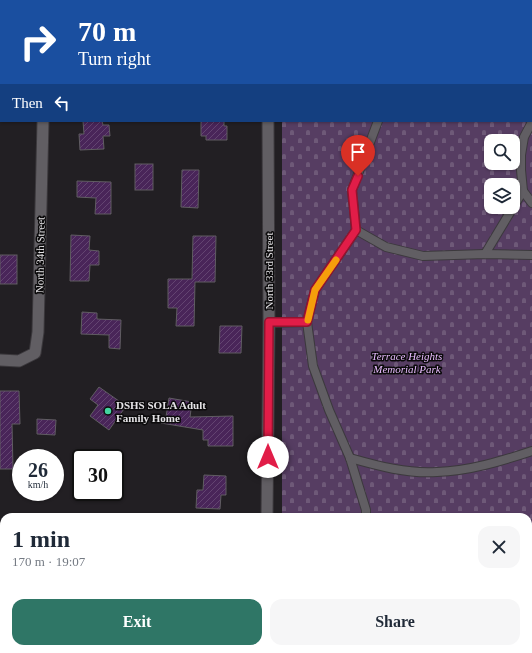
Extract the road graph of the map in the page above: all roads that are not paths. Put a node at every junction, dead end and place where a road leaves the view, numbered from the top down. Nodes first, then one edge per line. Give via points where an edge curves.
1 (43, 122) edge
2 (268, 122) edge
3 (378, 122) edge
4 (532, 122) edge
5 (523, 191) junction
6 (532, 203) edge
7 (356, 230) junction
8 (485, 254) junction
9 (532, 255) edge
10 (269, 322) junction
11 (307, 322) junction
12 (0, 360) edge
13 (532, 451) edge
14 (350, 458) junction
15 (267, 513) edge
16 (366, 513) edge

1 - 12 street, North 34th Street via 38,332 35,353 19,361
2 - 10 street, North 33rd Street
3 - 7 lane via 352,190
4 - 5 lane via 524,137 521,155
5 - 6 lane
5 - 8 lane
7 - 8 lane via 386,247 423,256
7 - 11 lane via 315,290
8 - 9 lane
10 - 11 lane
10 - 15 street, North 33rd Street
11 - 14 lane via 313,366
13 - 14 lane via 502,461 437,472 406,471
14 - 16 lane

